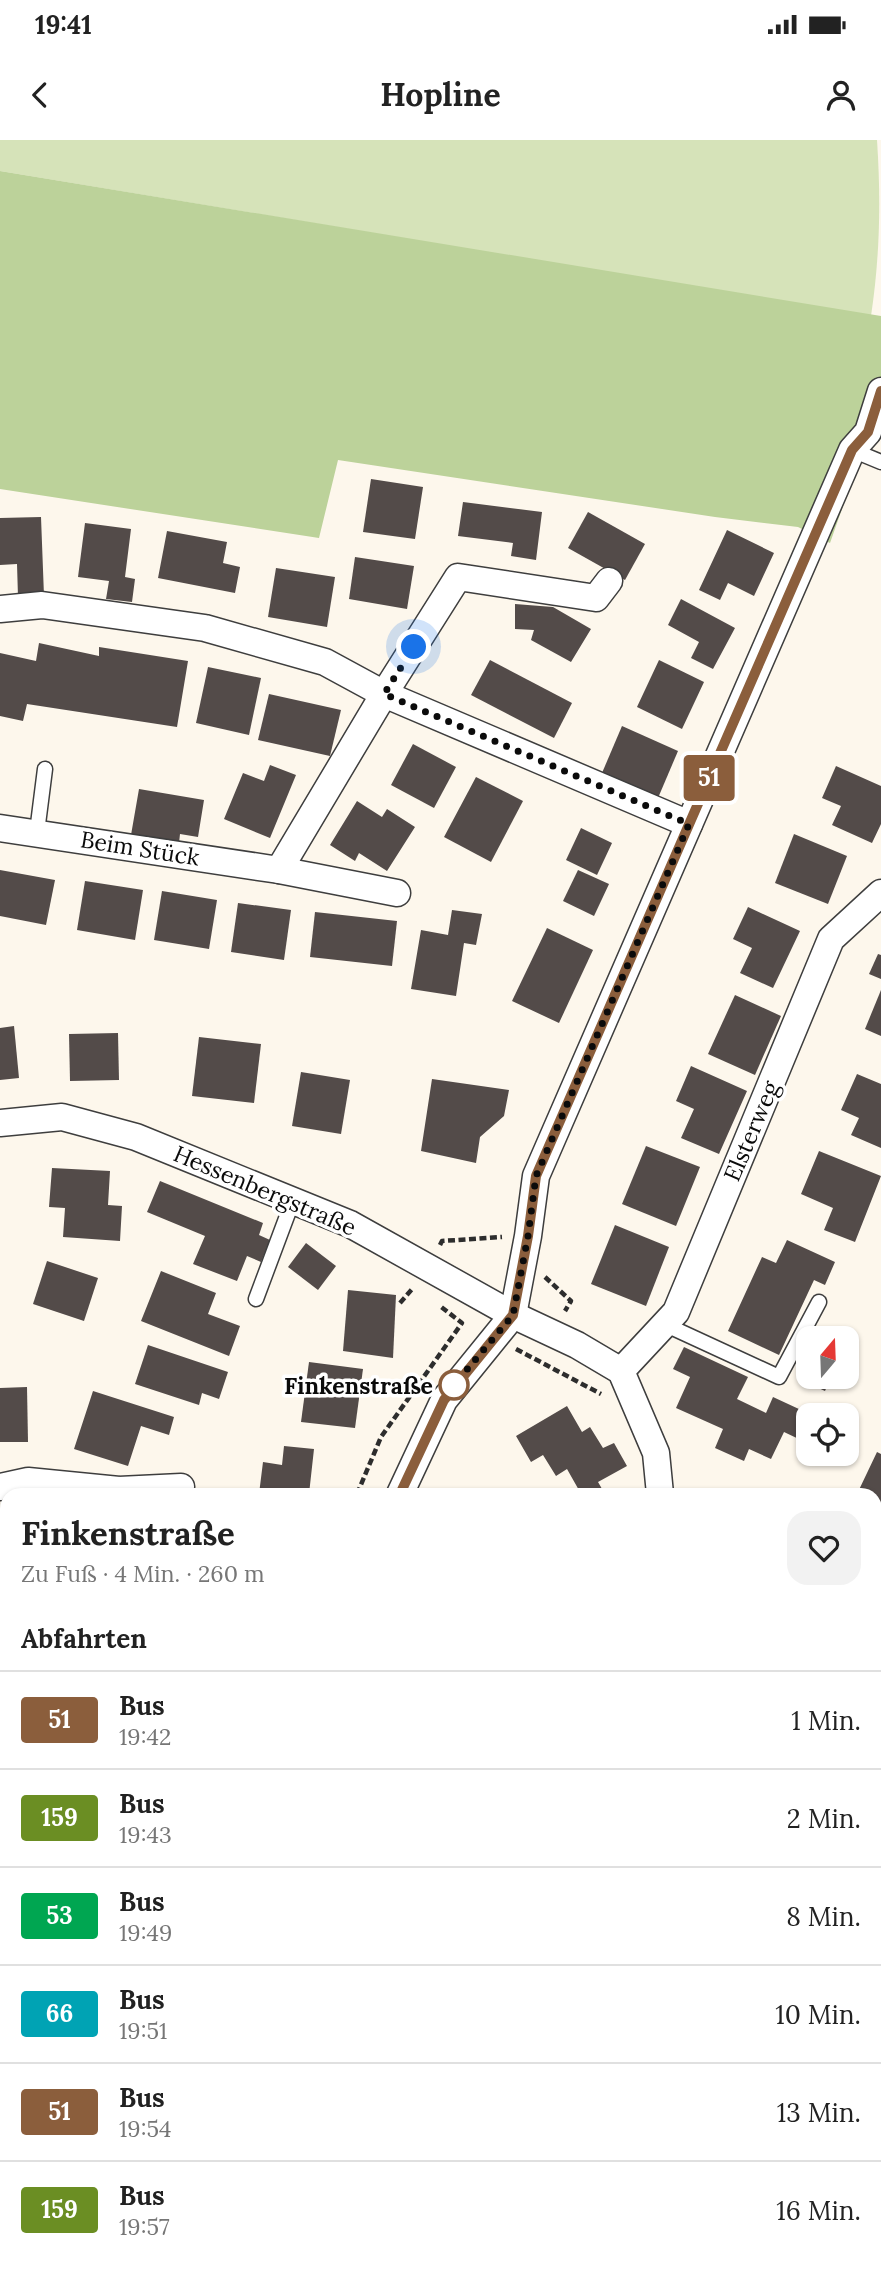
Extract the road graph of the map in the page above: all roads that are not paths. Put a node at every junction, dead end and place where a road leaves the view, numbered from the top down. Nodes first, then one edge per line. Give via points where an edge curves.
1 (881, 391) edge
2 (852, 450) junction
3 (881, 462) edge
4 (609, 581) dead end
5 (0, 609) edge
6 (384, 694) junction
7 (45, 769) dead end
8 (689, 824) junction
9 (0, 828) edge
10 (37, 832) junction
11 (279, 870) junction
12 (397, 893) dead end
13 (881, 893) edge
14 (0, 1122) edge
15 (293, 1200) junction
16 (256, 1299) dead end
17 (819, 1302) dead end
18 (513, 1315) junction
19 (664, 1324) junction
20 (621, 1371) junction
21 (0, 1487) edge
22 (181, 1487) dead end
23 (99, 1488) edge
24 (160, 1488) edge
25 (403, 1488) edge
26 (659, 1488) edge

1 - 2 street via 868,432
2 - 3 lane
2 - 8 street
4 - 6 street via 596,598 458,577
5 - 6 street via 42,604 205,628 325,662
6 - 8 street
6 - 11 street
7 - 10 lane
8 - 18 street via 536,1176
9 - 10 street, Beim Stück
10 - 11 street, Beim Stück
11 - 12 street, Beim Stück
13 - 19 street, Elsterweg via 831,939 676,1312
14 - 15 street, Hessenbergstraße via 62,1117 136,1137
15 - 16 lane
15 - 18 street, Hessenbergstraße via 350,1224
17 - 19 lane via 779,1377
18 - 20 street
18 - 25 street via 444,1400
19 - 20 street, Elsterweg
20 - 26 street via 656,1453
21 - 23 street via 28,1481
22 - 24 street

